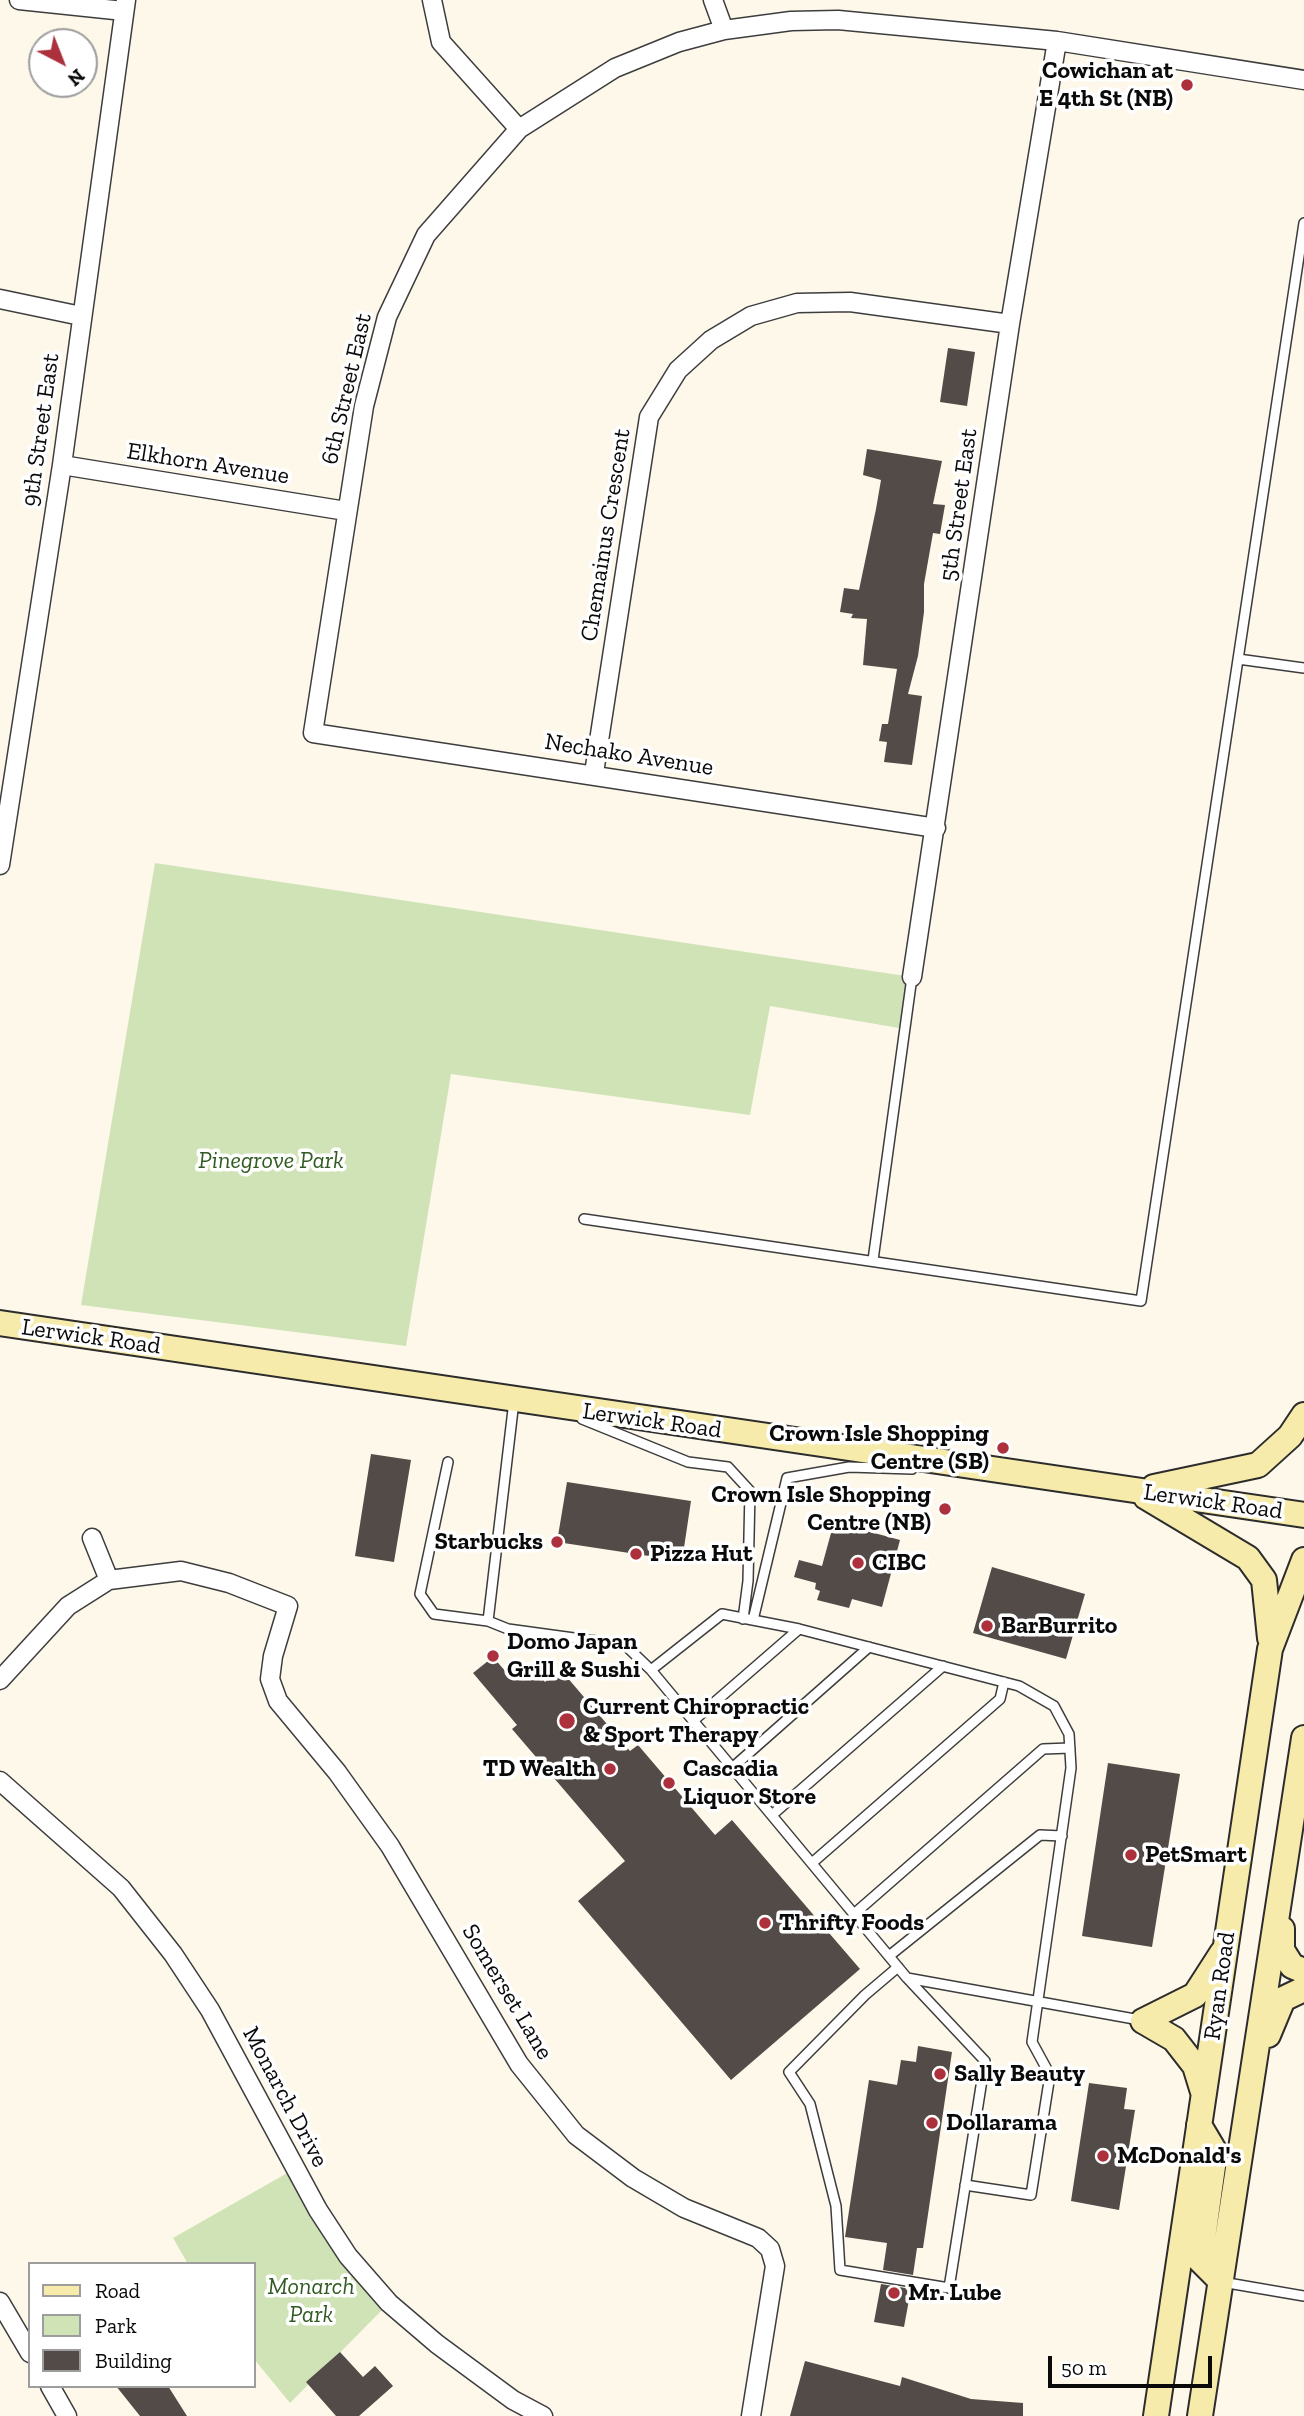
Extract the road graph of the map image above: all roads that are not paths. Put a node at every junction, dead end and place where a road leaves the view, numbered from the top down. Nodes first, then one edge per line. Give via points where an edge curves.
1 (19, 0) edge
2 (432, 0) edge
3 (713, 0) edge
4 (125, 6) edge
5 (724, 30) junction
6 (1058, 41) junction
7 (1304, 80) edge
8 (519, 129) junction
9 (1304, 223) edge
10 (0, 299) edge
11 (82, 316) junction
12 (1010, 324) junction
13 (62, 465) junction
14 (346, 511) junction
15 (1238, 659) junction
16 (1304, 668) edge
17 (313, 733) joint
18 (594, 773) junction
19 (936, 828) junction
20 (0, 865) edge
21 (912, 977) joint
22 (584, 1219) dead end
23 (873, 1260) junction
24 (0, 1323) edge
25 (514, 1401) junction
26 (551, 1406) junction
27 (1304, 1415) edge
28 (448, 1462) dead end
29 (998, 1471) junction
30 (1136, 1491) junction
31 (1304, 1515) edge
32 (92, 1538) dead end
33 (1304, 1560) edge
34 (109, 1580) junction
35 (748, 1620) junction
36 (488, 1621) junction
37 (799, 1629) junction
38 (869, 1647) junction
39 (1270, 1649) junction
40 (943, 1666) junction
41 (651, 1670) junction
42 (0, 1679) edge
43 (1004, 1682) junction
44 (693, 1721) junction
45 (1304, 1738) edge
46 (1070, 1748) junction
47 (732, 1768) junction
48 (0, 1781) edge
49 (772, 1815) junction
50 (1062, 1836) junction
51 (812, 1863) junction
52 (1281, 1890) junction
53 (854, 1914) junction
54 (1226, 1947) junction
55 (889, 1956) junction
56 (898, 1967) junction
57 (1304, 1971) edge
58 (907, 1978) junction
59 (1304, 1989) edge
60 (1039, 2000) junction
61 (1143, 2021) junction
62 (1253, 2067) junction
63 (1204, 2094) junction
64 (1199, 2125) junction
65 (965, 2185) junction
66 (1221, 2281) junction
67 (1304, 2296) edge
68 (0, 2302) edge
69 (28, 2350) edge
70 (51, 2388) edge
71 (67, 2416) edge
72 (543, 2416) edge
73 (751, 2416) edge
74 (1156, 2416) edge
75 (1200, 2416) edge

1 - 4 street
2 - 8 street via 441,42
3 - 5 street
4 - 11 street, 9th Street East
5 - 6 street, 6th Street East via 838,20
5 - 8 street, 6th Street East via 615,68
6 - 7 street, 6th Street East
6 - 12 street, 5th Street East
8 - 14 street, 6th Street East via 426,235 387,317 364,406
9 - 15 lane
10 - 11 street
11 - 13 street, 9th Street East
12 - 18 street, Chemainus Crescent via 850,302 797,303 751,316 710,340 678,370 649,417
12 - 19 street, 5th Street East
13 - 14 street, Elkhorn Avenue
13 - 20 street, 9th Street East
14 - 17 street, 6th Street East
15 - 16 lane
15 - 23 lane via 1141,1301
17 - 18 street, Nechako Avenue
18 - 19 street, Nechako Avenue
19 - 21 street, 5th Street East
21 - 23 lane
22 - 23 lane
24 - 25 main road, Lerwick Road
25 - 26 main road, Lerwick Road
25 - 36 lane
26 - 29 main road, Lerwick Road
26 - 35 lane via 688,1462 728,1467 750,1491
27 - 30 main road via 1290,1436 1258,1465
28 - 36 lane via 420,1594 434,1614
29 - 30 main road, Lerwick Road
29 - 35 lane via 849,1467 787,1478
30 - 31 main road, Lerwick Road
30 - 39 main road via 1248,1558 1264,1580
32 - 34 street
33 - 39 main road, Ryan Road
34 - 42 street via 68,1606
34 - 73 street, Somerset Lane via 181,1571 229,1583 288,1606 270,1679 278,1701 390,1846 519,2064 576,2135 633,2178 684,2208 758,2238 771,2249 775,2266
35 - 37 lane
35 - 41 lane via 722,1614
36 - 41 lane via 508,1629 625,1645
37 - 38 lane
37 - 44 lane
38 - 40 lane
38 - 47 lane
39 - 54 main road, Ryan Road
40 - 43 lane
40 - 49 lane
41 - 44 lane
43 - 46 lane via 1054,1706 1069,1734
43 - 51 lane via 1000,1699
44 - 47 lane
45 - 52 main road, Ryan Road
46 - 50 lane
46 - 53 lane via 1042,1749
47 - 49 lane
48 - 72 street, Monarch Drive via 121,1888 173,1954 210,2010 318,2210 348,2256 389,2303 437,2344 513,2400
49 - 51 lane
50 - 55 lane via 1040,1835
50 - 60 lane
51 - 53 lane
52 - 57 main road via 1282,1950 1292,1966
52 - 62 main road, Ryan Road
53 - 55 lane
54 - 61 main road via 1195,1995
54 - 63 main road, Ryan Road
55 - 56 lane
56 - 58 lane
56 - 65 lane via 789,2072 810,2104 836,2206 840,2270 948,2288
58 - 60 lane
58 - 65 lane via 985,2061
59 - 62 main road via 1283,1999
60 - 61 lane
60 - 65 lane via 1032,2042 1050,2075 1031,2195
61 - 63 main road via 1174,2039 1195,2066
62 - 66 main road, Ryan Road
63 - 64 main road, Ryan Road
64 - 66 main road via 1215,2152 1200,2260
64 - 74 main road, Ryan Road
66 - 67 lane
66 - 75 main road, Ryan Road
68 - 69 street
70 - 71 street

